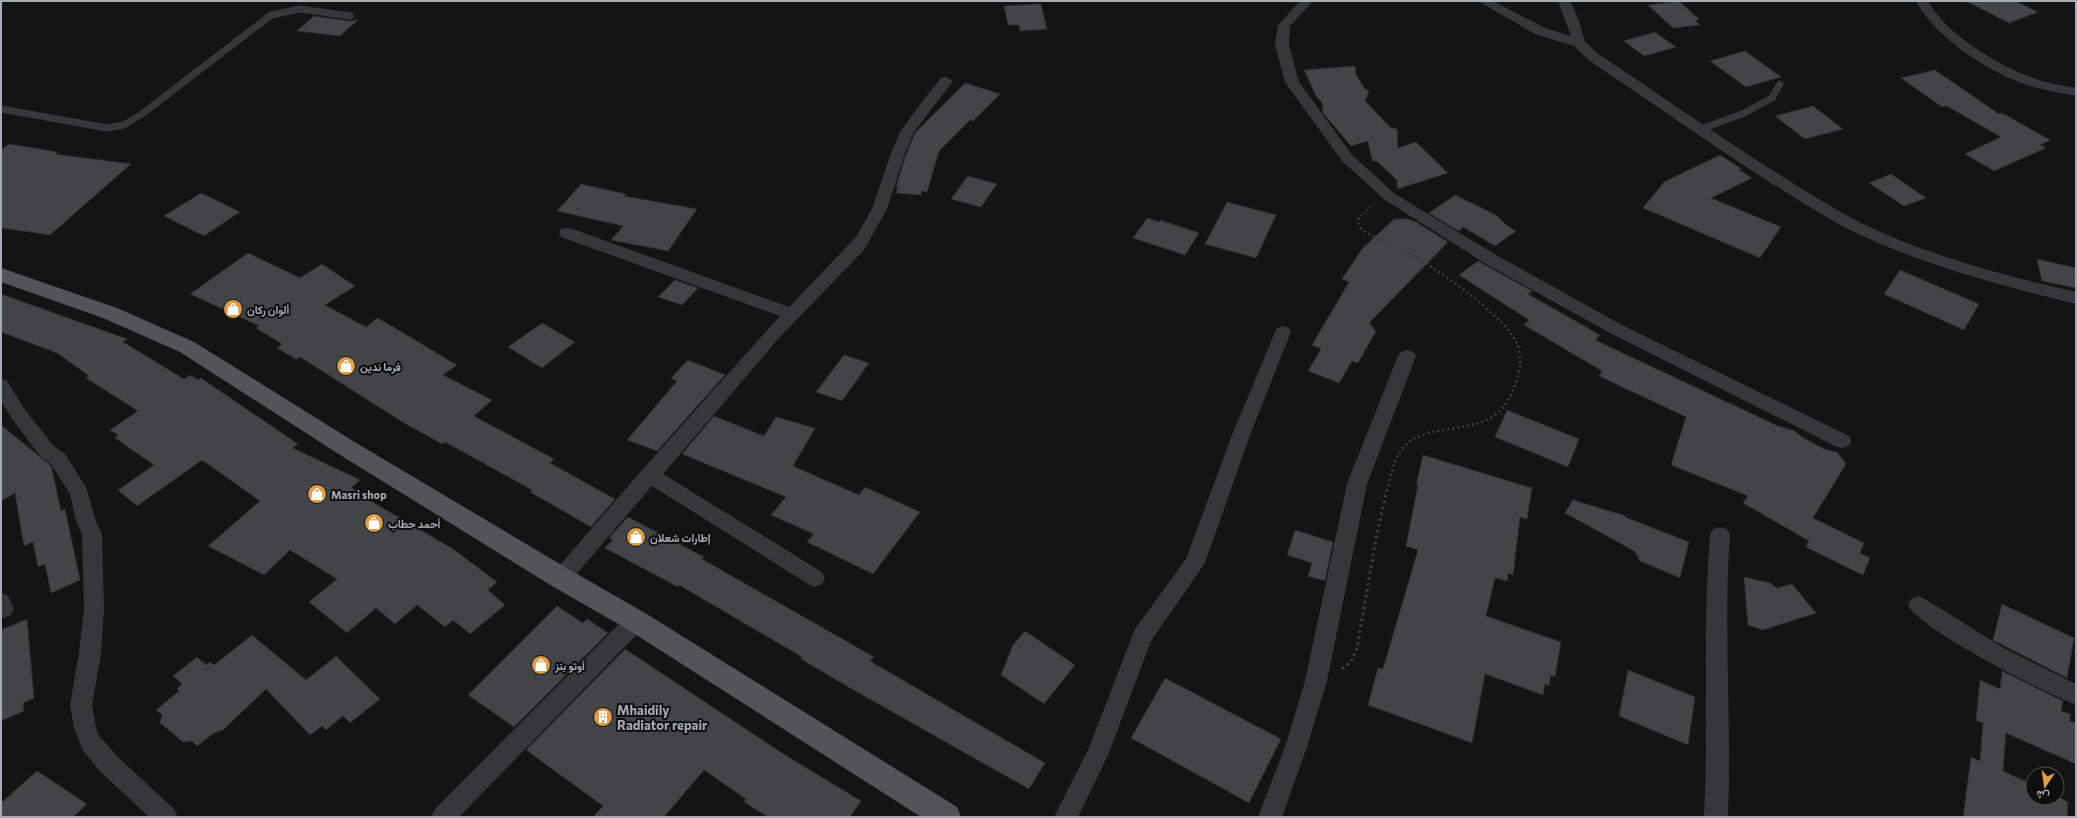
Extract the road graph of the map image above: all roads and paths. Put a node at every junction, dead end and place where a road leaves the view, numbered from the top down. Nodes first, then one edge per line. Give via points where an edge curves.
1 (1307, 1) edge
2 (1484, 1) edge
3 (1564, 1) edge
4 (1922, 1) edge
5 (350, 16) dead end
6 (1579, 43) junction
7 (946, 81) dead end
8 (1780, 84) dead end
9 (2076, 92) edge
10 (1, 109) edge
11 (1700, 129) junction
12 (1390, 197) junction
13 (568, 233) dead end
14 (1, 275) edge
15 (2076, 298) edge
16 (792, 314) junction
17 (1283, 332) dead end
18 (1407, 356) dead end
19 (1, 386) edge
20 (1842, 441) dead end
21 (649, 475) junction
22 (1720, 535) dead end
23 (562, 578) junction
24 (815, 578) dead end
25 (1918, 605) dead end
26 (636, 620) junction
27 (1316, 681) junction
28 (2076, 695) edge
29 (166, 817) edge
30 (443, 817) edge
31 (947, 817) edge
32 (1066, 817) edge
33 (1270, 817) edge
34 (1716, 817) edge

1 - 12 street via 1284,24 1282,45 1292,82 1347,158
2 - 6 street via 1540,31
3 - 6 street
4 - 9 street via 1924,8 1946,30 2011,74
5 - 10 lane via 293,9 271,15 142,114 116,128
6 - 11 street via 1595,58
7 - 16 street via 919,114 904,138 888,179 882,204 866,235
8 - 11 lane via 1772,98 1742,114
11 - 15 street via 1733,153 1858,227 1897,244 1987,276
12 - 20 street via 1492,260 1616,329
12 - 27 path via 1377,200 1360,215 1358,221 1361,228 1402,249 1446,277 1510,332 1518,344 1521,358 1518,377 1504,408 1489,420 1432,432 1407,443 1398,454 1381,513 1354,658 1346,666
13 - 16 street
14 - 23 main road via 110,313 187,347 345,447
16 - 21 street
17 - 32 street via 1241,435 1195,563 1142,636 1097,755
18 - 27 street via 1357,484
19 - 29 street via 19,415 47,451 58,459 79,493 92,534 94,609 81,705 85,728 91,743 110,765
21 - 23 street
21 - 24 street
22 - 34 street via 1716,587 1719,755
23 - 26 main road
25 - 28 street via 1996,656
26 - 30 street
26 - 31 main road
27 - 33 street via 1296,747

